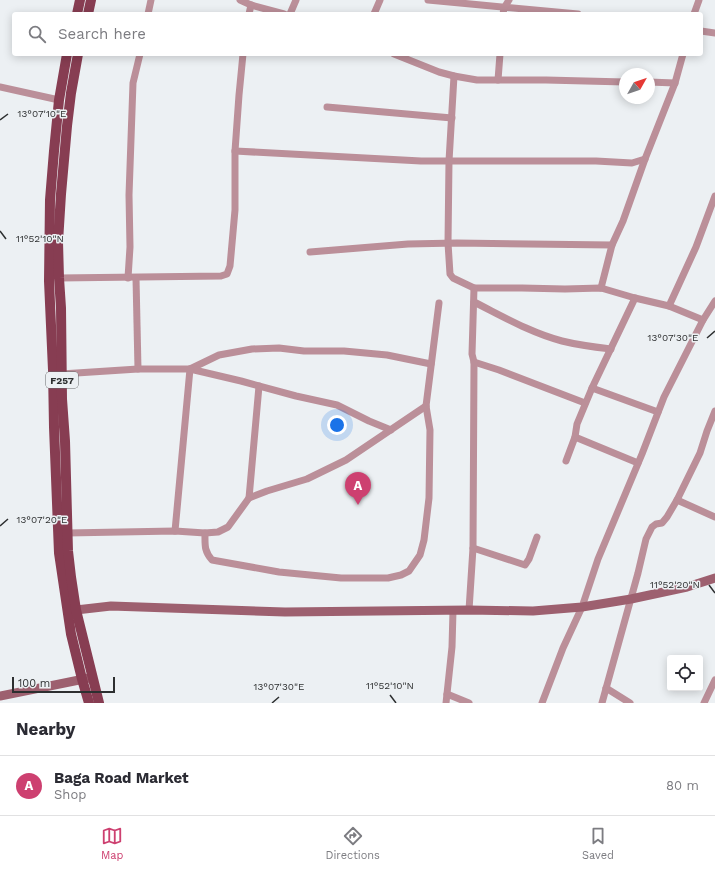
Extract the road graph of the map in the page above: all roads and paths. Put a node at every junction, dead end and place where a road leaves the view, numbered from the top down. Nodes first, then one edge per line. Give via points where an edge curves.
1 (80, 0) edge
2 (91, 0) edge
3 (151, 0) edge
4 (240, 0) edge
5 (296, 0) edge
6 (380, 0) edge
7 (428, 0) edge
8 (509, 0) edge
9 (699, 0) edge
10 (251, 5) junction
11 (503, 11) edge
12 (77, 12) edge
13 (88, 12) edge
14 (148, 12) edge
15 (250, 12) edge
16 (277, 12) edge
17 (291, 12) edge
18 (375, 12) edge
19 (528, 12) edge
20 (695, 12) edge
21 (703, 31) edge
22 (715, 33) edge
23 (68, 56) edge
24 (78, 56) edge
25 (140, 56) edge
26 (243, 56) edge
27 (399, 56) edge
28 (500, 56) edge
29 (682, 56) edge
30 (454, 76) junction
31 (498, 80) junction
32 (619, 82) edge
33 (655, 82) edge
34 (675, 83) junction
35 (0, 87) edge
36 (59, 100) junction
37 (328, 107) dead end
38 (452, 118) junction
39 (236, 151) junction
40 (645, 159) junction
41 (449, 161) junction
42 (715, 196) edge
43 (448, 243) junction
44 (612, 245) junction
45 (310, 252) dead end
46 (59, 278) junction
47 (132, 278) junction
48 (474, 288) junction
49 (601, 288) junction
50 (635, 298) junction
51 (715, 301) edge
52 (439, 302) dead end
53 (474, 302) junction
54 (669, 306) junction
55 (703, 320) junction
56 (611, 349) junction
57 (474, 362) junction
58 (431, 364) junction
59 (138, 369) junction
60 (190, 369) junction
61 (61, 374) junction
62 (259, 386) junction
63 (592, 388) junction
64 (585, 403) junction
65 (426, 406) junction
66 (715, 411) edge
67 (658, 412) junction
68 (391, 430) junction
69 (575, 437) junction
70 (566, 461) dead end
71 (638, 463) junction
72 (249, 498) junction
73 (677, 500) junction
74 (715, 517) edge
75 (175, 531) junction
76 (68, 533) junction
77 (205, 533) junction
78 (537, 537) dead end
79 (473, 548) junction
80 (715, 578) edge
81 (631, 599) junction
82 (582, 607) junction
83 (76, 610) junction
84 (469, 610) junction
85 (454, 611) junction
86 (93, 678) junction
87 (82, 679) junction
88 (715, 680) edge
89 (606, 688) junction
90 (447, 694) junction
91 (0, 696) edge
92 (89, 703) edge
93 (99, 703) edge
94 (446, 703) edge
95 (469, 703) edge
96 (542, 703) edge
97 (602, 703) edge
98 (630, 703) edge
99 (704, 703) edge

1 - 12 main road
2 - 13 main road
3 - 14 street
4 - 10 street
5 - 17 street
6 - 18 street
7 - 11 street
8 - 11 street
9 - 20 street
10 - 15 street
10 - 16 street
11 - 19 street
21 - 22 street
23 - 36 main road, F257
24 - 46 main road, F257 via 63,159 58,242
25 - 47 street via 133,83 129,195
26 - 39 street
27 - 30 street
28 - 31 street
29 - 34 street
30 - 31 street
30 - 38 street
31 - 32 street
33 - 34 street
34 - 40 street
35 - 36 street
36 - 87 main road, F257 via 50,200 49,281 56,493 59,553 71,634
37 - 38 street
38 - 41 street
39 - 41 street
39 - 47 street via 235,210 227,274
40 - 41 street via 632,163
40 - 44 street
41 - 43 street
42 - 54 street via 696,247
43 - 44 street
43 - 45 street
43 - 48 street via 450,274
44 - 49 street
46 - 47 street
46 - 61 main road, F257
47 - 59 street
48 - 49 street
48 - 53 street
49 - 50 street
50 - 54 street
50 - 56 street
51 - 55 street
52 - 58 street
53 - 56 street via 540,334 562,341
53 - 57 street
54 - 55 street
55 - 67 street
56 - 63 street
57 - 64 street
57 - 79 street
58 - 60 street via 387,355 279,348 252,349 219,355
58 - 65 street
59 - 60 street
59 - 61 street
60 - 62 street
60 - 75 street
61 - 76 main road, F257
62 - 68 street via 337,405
62 - 72 street
63 - 64 street
63 - 67 street
64 - 69 street
65 - 68 street
65 - 77 street via 430,430 429,498 420,555 409,571 388,578 341,578 278,572 212,560 205,547
66 - 73 street via 700,453
67 - 71 street
68 - 72 street via 346,460 307,480
69 - 70 street
69 - 71 street
71 - 82 street via 598,559
72 - 77 street via 228,527 218,532
73 - 74 street
73 - 81 street via 662,523 652,527 646,539
75 - 76 street
75 - 77 street
76 - 83 main road, F257
78 - 79 street via 525,565
79 - 84 street
80 - 81 street
81 - 82 street
81 - 89 street
82 - 84 street via 533,611
82 - 96 street
83 - 85 street via 111,606 285,612
83 - 86 main road, F257
84 - 85 street
85 - 90 street
86 - 87 street
86 - 93 main road, F257
87 - 91 street
87 - 92 main road, F257
88 - 99 street
89 - 97 street
89 - 98 street
90 - 94 street
90 - 95 street

